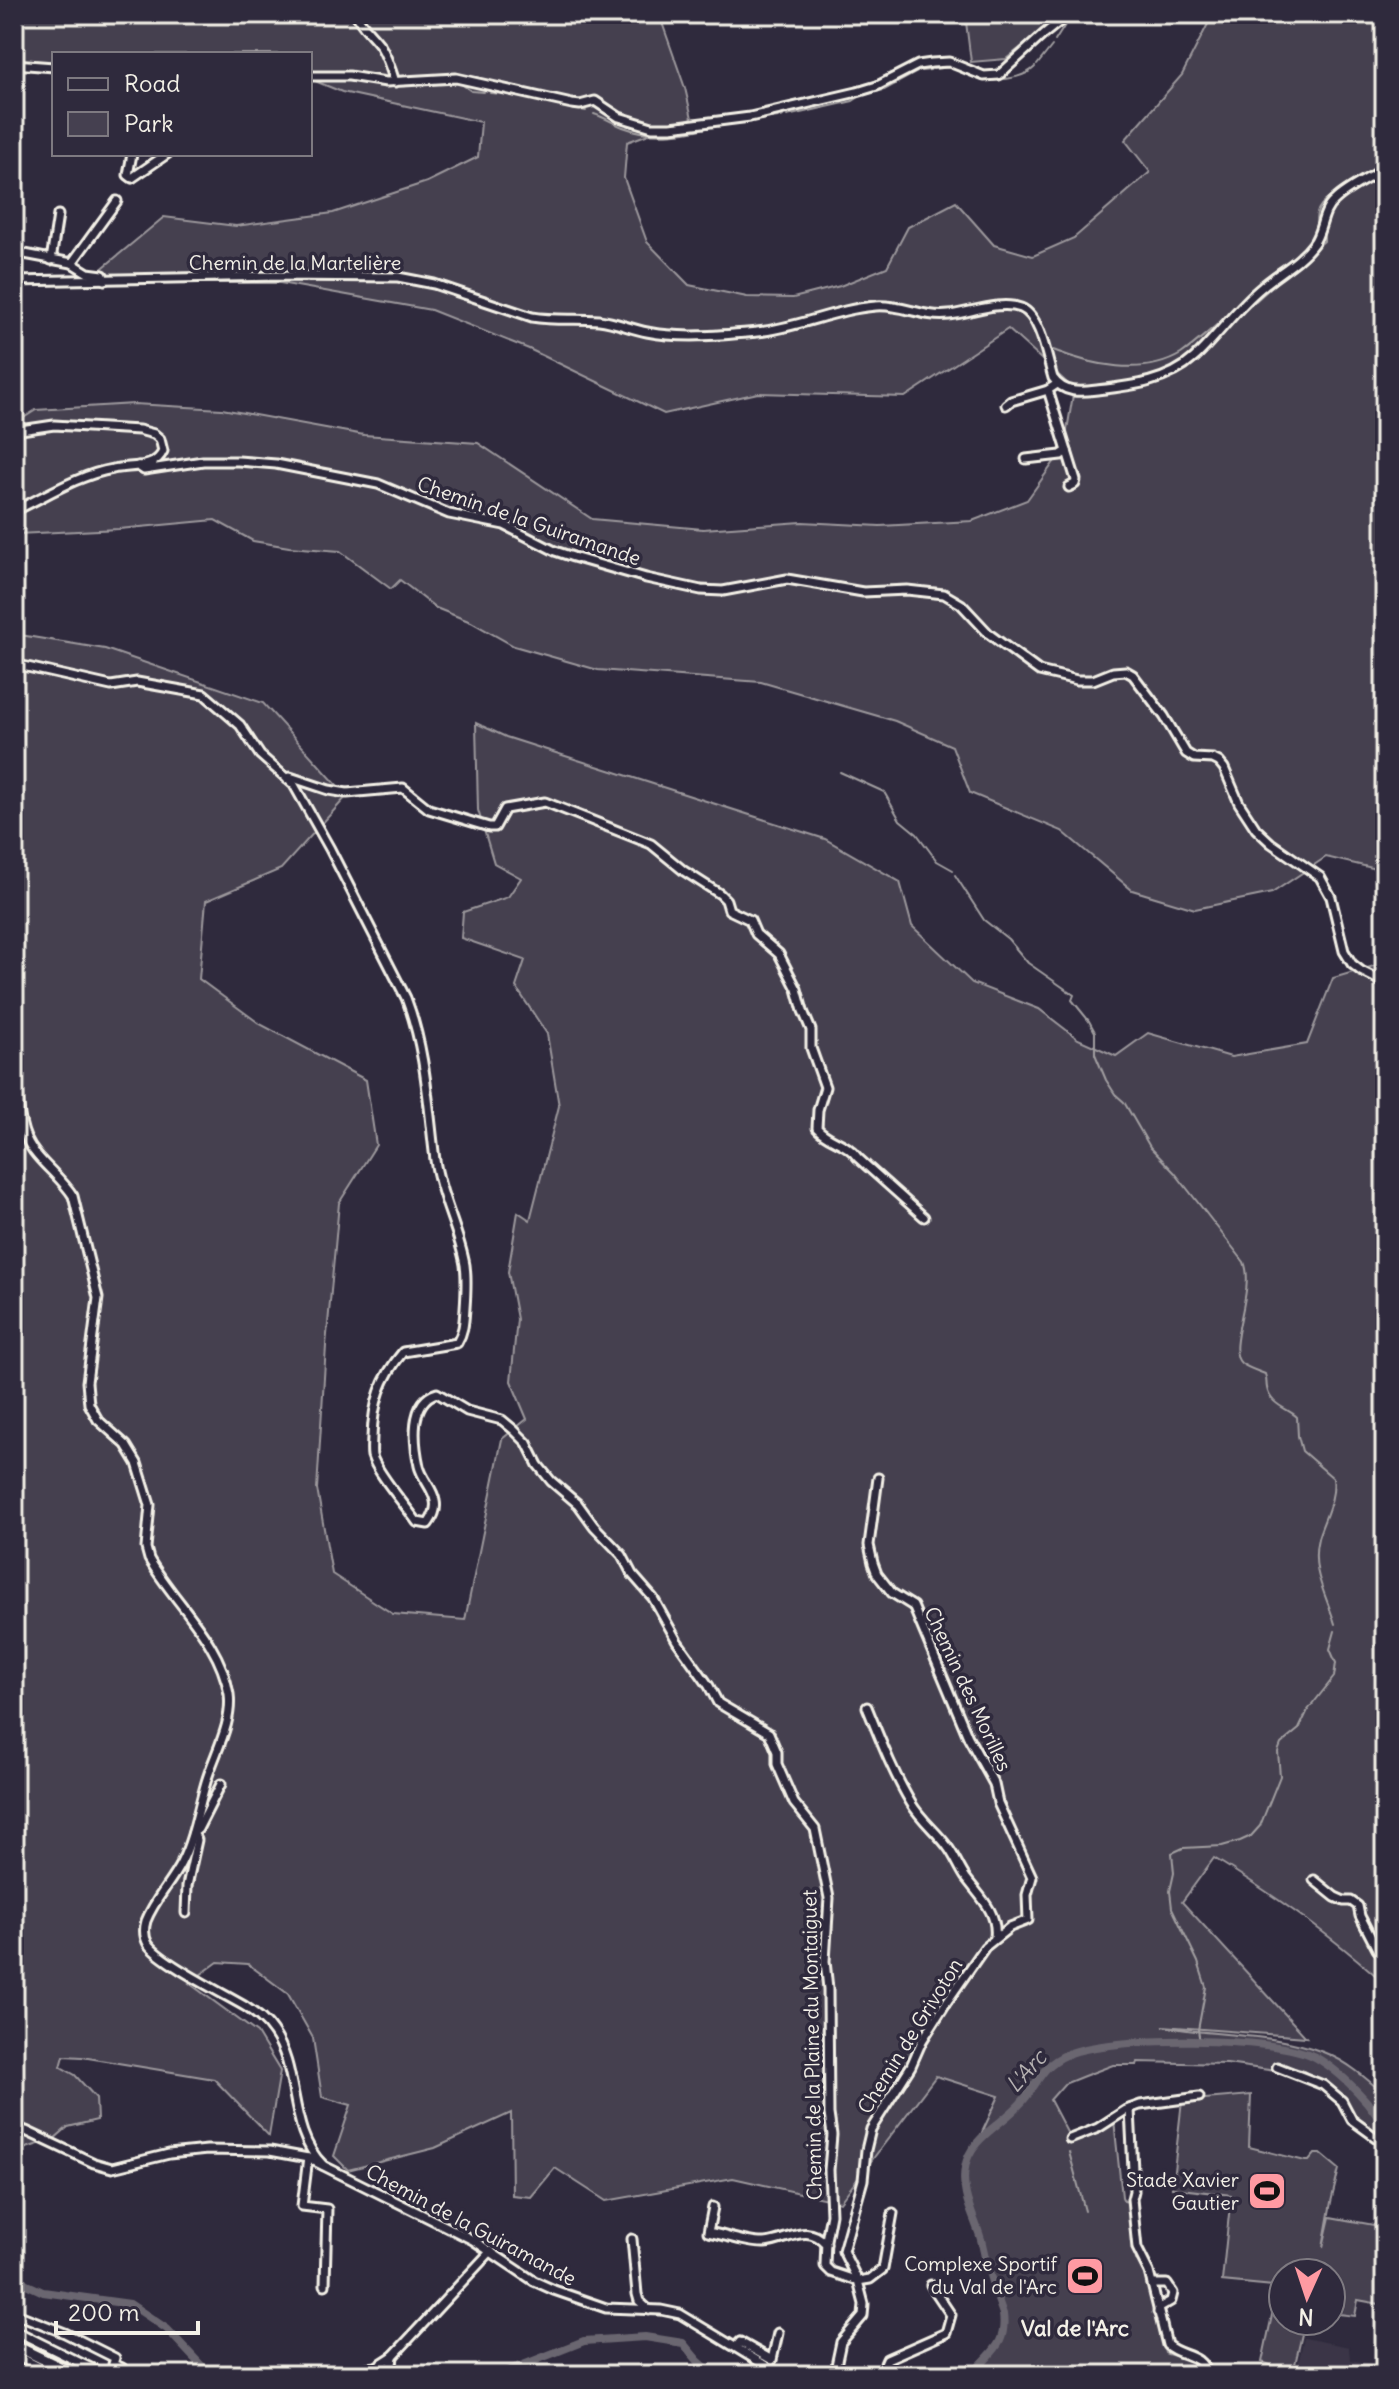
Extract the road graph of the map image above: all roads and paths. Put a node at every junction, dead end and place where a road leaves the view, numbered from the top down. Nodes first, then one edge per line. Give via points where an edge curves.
1 (356, 14) edge
2 (1069, 14) edge
3 (14, 64) edge
4 (52, 67) edge
5 (312, 76) edge
6 (395, 82) junction
7 (132, 156) edge
8 (164, 156) edge
9 (1385, 168) edge
10 (117, 201) dead end
11 (58, 215) dead end
12 (14, 252) edge
13 (51, 260) junction
14 (72, 263) junction
15 (105, 279) junction
16 (14, 281) edge
17 (1057, 384) junction
18 (1048, 390) junction
19 (1006, 405) dead end
20 (14, 431) edge
21 (1067, 451) junction
22 (161, 456) junction
23 (1026, 459) dead end
24 (138, 466) junction
25 (168, 467) junction
26 (1069, 487) dead end
27 (14, 511) edge
28 (14, 664) edge
29 (287, 779) junction
30 (1385, 983) edge
31 (14, 1018) edge
32 (924, 1217) dead end
33 (878, 1478) dead end
34 (867, 1707) dead end
35 (221, 1784) dead end
36 (193, 1833) junction
37 (1314, 1880) dead end
38 (186, 1913) dead end
39 (1026, 1921) joint
40 (995, 1937) junction
41 (1385, 1956) edge
42 (1277, 2067) dead end
43 (1199, 2097) dead end
44 (1130, 2109) junction
45 (14, 2127) edge
46 (1070, 2139) dead end
47 (1385, 2144) edge
48 (308, 2158) junction
49 (323, 2165) junction
50 (713, 2207) dead end
51 (893, 2213) dead end
52 (632, 2239) dead end
53 (826, 2244) junction
54 (491, 2251) junction
55 (858, 2281) junction
56 (1152, 2284) junction
57 (325, 2285) dead end
58 (931, 2285) dead end
59 (649, 2310) junction
60 (1158, 2312) junction
61 (14, 2313) edge
62 (14, 2330) edge
63 (778, 2333) dead end
64 (14, 2345) edge
65 (736, 2347) junction
66 (14, 2354) edge
67 (393, 2356) junction
68 (122, 2368) dead end
69 (55, 2375) edge
70 (76, 2375) edge
71 (105, 2375) edge
72 (318, 2375) edge
73 (391, 2375) edge
74 (781, 2375) edge
75 (834, 2375) edge
76 (880, 2375) edge
77 (1207, 2375) edge

1 - 6 street via 383,51
2 - 6 street via 999,75 984,76 949,62 918,65 857,92 750,117 671,127 619,117 595,101 572,104 456,78
3 - 4 street
5 - 6 street
7 - 8 street via 132,178
9 - 17 street via 1332,202 1310,248 1251,297 1182,367 1152,381 1083,392
10 - 14 street
11 - 13 street
12 - 13 street
13 - 14 street
14 - 15 street
15 - 16 street, Chemin de la Martelière
15 - 17 street, Chemin de la Martelière via 398,277 532,317 599,320 670,334 758,332 880,306 938,316 1017,307 1034,319
17 - 18 street
18 - 19 street
18 - 21 street
20 - 22 street via 54,425 139,430 160,439
21 - 23 street
21 - 26 street via 1076,480
22 - 24 street
22 - 25 street
24 - 25 street, Chemin de la Guiramande
24 - 27 street via 87,476
25 - 30 street, Chemin de la Guiramande via 253,462 378,484 449,514 504,525 573,557 701,590 787,579 863,592 944,594 989,634 1049,675 1093,680 1128,671 1186,753 1213,759 1224,768 1256,829 1320,877 1331,897 1344,951 1352,964
28 - 29 street, Chemin de la Plaine du Montaiguet via 111,686 137,682 204,694 240,725 260,755
29 - 32 street via 347,793 403,788 429,809 489,827 495,827 505,809 545,802 657,848 720,894 729,910 750,920 760,939 779,954 797,989 824,1080 817,1128 850,1148
29 - 53 street, Chemin de la Plaine du Montaiguet via 330,849 406,997 415,1022 436,1162 465,1265 464,1331 457,1343 403,1352 393,1364 377,1395 372,1456 417,1522 428,1524 436,1503 419,1466 415,1433 422,1403 437,1393 467,1411 502,1420 622,1555 718,1703 774,1740 777,1764 794,1803 815,1829 829,1898 825,1961 832,2135
31 - 36 street via 24,1134 73,1196 96,1286 89,1404 137,1463 150,1505 149,1559 203,1633 228,1692 228,1716
33 - 39 street, Chemin des Morilles via 869,1553 883,1583 913,1606 968,1737 994,1784 1032,1877
34 - 40 street via 911,1803 993,1913
35 - 36 street
36 - 38 street via 197,1840
36 - 49 street via 147,1919 148,1944 273,2030 304,2136
37 - 41 street via 1358,1906
39 - 40 street, Chemin de Grivoton
40 - 55 street, Chemin de Grivoton via 946,2003 871,2129 843,2251
42 - 47 street via 1323,2085 1342,2101 1352,2120
43 - 44 street
44 - 46 street
44 - 56 street via 1136,2243
45 - 48 street, Chemin de la Guiramande via 112,2168 207,2150
48 - 49 street, Chemin de la Guiramande
48 - 57 street via 302,2206 327,2209
49 - 54 street, Chemin de la Guiramande
50 - 53 street via 708,2232 764,2243 810,2233
51 - 55 street via 883,2269
52 - 59 street via 637,2294
53 - 55 street via 825,2266
54 - 59 street, Chemin de la Guiramande via 534,2281 582,2301
54 - 67 street
55 - 75 street via 863,2316 841,2342
56 - 60 street
56 - 60 street via 1164,2283 1172,2290 1171,2301
58 - 76 street via 951,2315 946,2333 887,2359
59 - 65 street, Chemin de la Guiramande via 687,2317
60 - 77 street via 1167,2345 1204,2364
61 - 68 street via 103,2351
62 - 71 street
63 - 65 street via 772,2360 740,2342
64 - 70 main road
65 - 74 street, Chemin de la Guiramande
66 - 69 street
67 - 72 street via 376,2367
67 - 73 street

